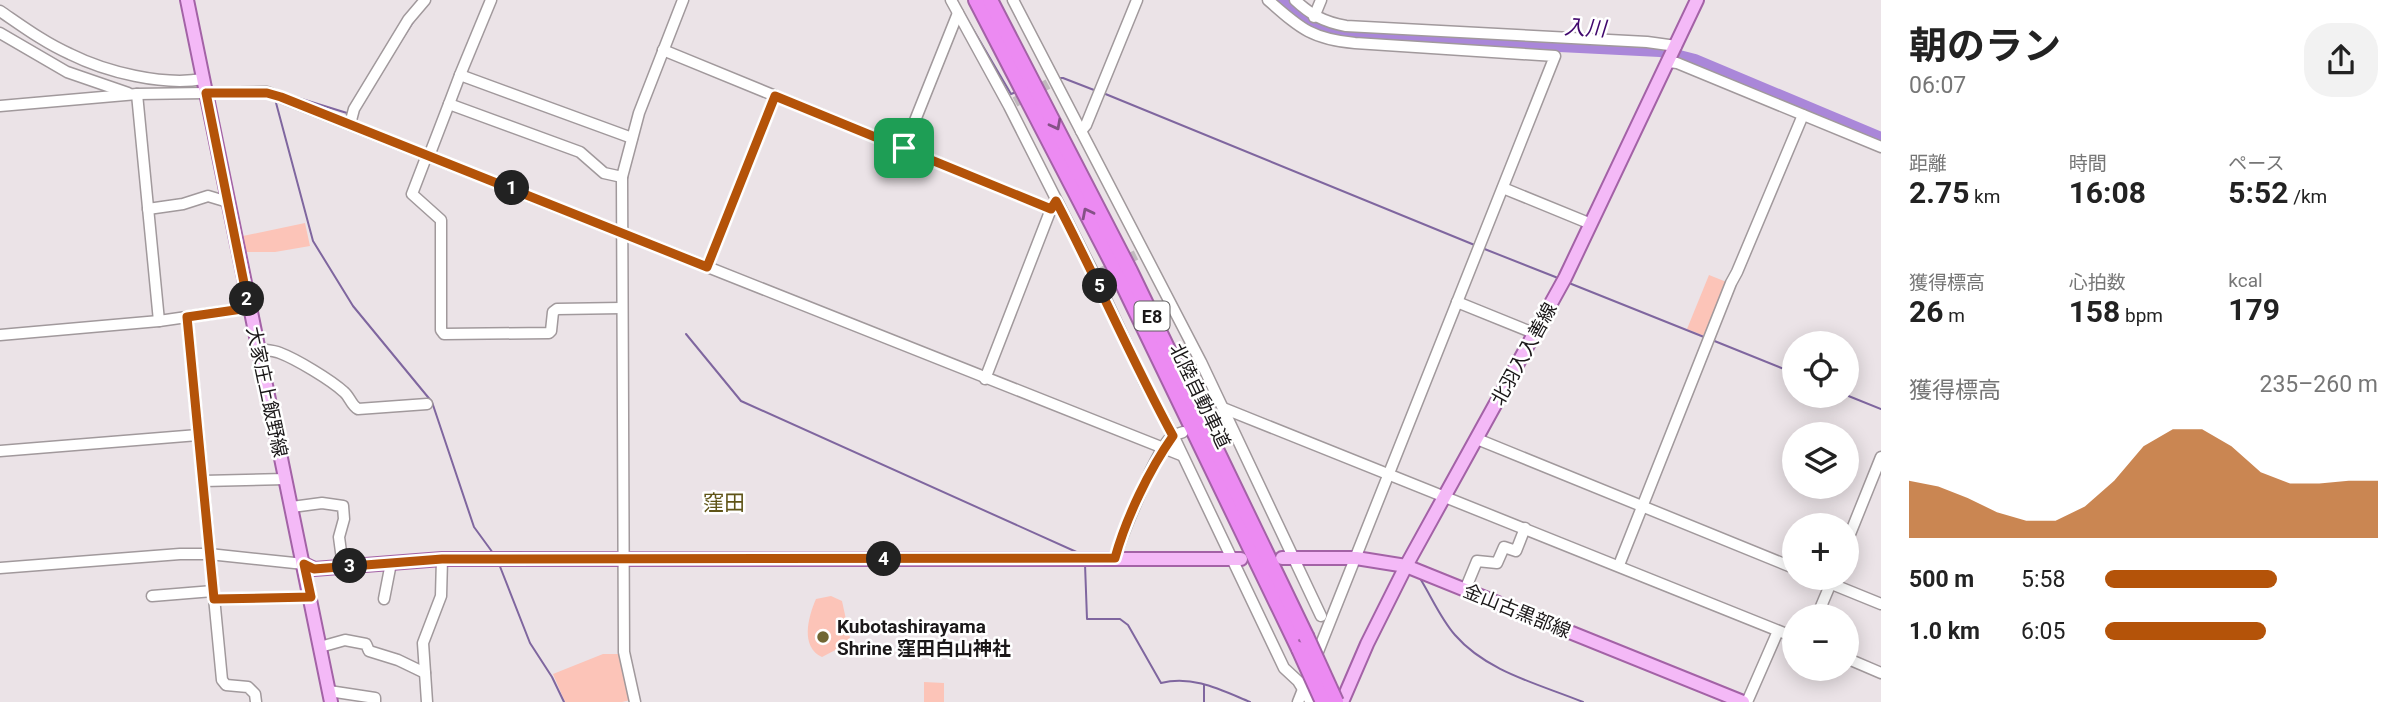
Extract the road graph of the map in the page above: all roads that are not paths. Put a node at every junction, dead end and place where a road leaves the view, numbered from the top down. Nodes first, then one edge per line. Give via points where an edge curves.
1 (187, 0) edge
2 (425, 0) edge
3 (491, 0) edge
4 (683, 0) edge
5 (951, 0) edge
6 (976, 0) edge
7 (990, 0) edge
8 (1013, 0) edge
9 (1137, 0) edge
10 (1268, 0) edge
11 (1295, 0) edge
12 (1321, 0) edge
13 (1697, 0) edge
14 (0, 11) edge
15 (958, 13) junction
16 (1314, 17) junction
17 (0, 33) edge
18 (663, 50) junction
19 (1672, 54) junction
20 (460, 75) junction
21 (204, 85) junction
22 (134, 94) junction
23 (775, 96) junction
24 (449, 104) junction
25 (0, 106) edge
26 (1803, 115) junction
27 (350, 124) junction
28 (1081, 131) junction
29 (632, 138) junction
30 (904, 148) junction
31 (1881, 148) edge
32 (428, 155) junction
33 (622, 177) junction
34 (1503, 188) junction
35 (228, 202) junction
36 (1053, 205) junction
37 (148, 209) junction
38 (1591, 224) junction
39 (622, 232) junction
40 (707, 267) junction
41 (1457, 302) junction
42 (249, 308) junction
43 (622, 308) junction
44 (187, 317) junction
45 (159, 321) junction
46 (1536, 334) junction
47 (0, 335) edge
48 (258, 349) junction
49 (985, 379) junction
50 (427, 404) dead end
51 (1223, 415) junction
52 (1178, 434) junction
53 (198, 435) junction
54 (1477, 439) junction
55 (1163, 450) junction
56 (0, 451) edge
57 (1181, 455) junction
58 (1881, 457) edge
59 (1389, 473) junction
60 (286, 479) junction
61 (203, 481) junction
62 (1445, 496) junction
63 (292, 507) junction
64 (1642, 507) junction
65 (1858, 513) edge
66 (1525, 528) junction
67 (209, 554) junction
68 (1115, 558) junction
69 (1289, 558) junction
70 (1356, 558) junction
71 (442, 559) junction
72 (1236, 559) junction
73 (623, 560) junction
74 (391, 563) junction
75 (1782, 563) edge
76 (304, 564) junction
77 (1619, 565) junction
78 (1406, 566) junction
79 (343, 567) junction
80 (0, 568) edge
81 (1465, 590) junction
82 (1852, 590) edge
83 (213, 595) junction
84 (152, 596) dead end
85 (311, 597) junction
86 (384, 599) dead end
87 (1881, 604) edge
88 (1321, 616) dead end
89 (1777, 631) junction
90 (1782, 633) edge
91 (1303, 643) junction
92 (320, 647) junction
93 (1859, 664) edge
94 (425, 673) junction
95 (1881, 673) edge
96 (1304, 688) junction
97 (330, 696) edge
98 (1342, 701) edge
99 (256, 702) edge
100 (375, 702) edge
101 (428, 702) edge
102 (635, 702) edge
103 (1298, 702) edge
104 (1311, 702) edge
105 (1323, 702) edge
106 (1745, 702) edge

1 - 21 main road, 大家庄上飯野線
2 - 27 street via 408,20
3 - 20 street
4 - 18 street
5 - 15 street
91 -> 6 highway, 北陸自動車道 / E8
7 -> 91 highway, 北陸自動車道 / E8 via 1130,271
8 - 28 street
9 - 28 street
10 - 34 street via 1309,34 1325,39 1555,56
11 - 16 street
12 - 16 street
13 - 19 main road, 北羽入入善線
14 - 21 street via 71,55 149,79
15 - 30 street
15 - 36 street via 1012,104
16 - 19 street via 1346,26 1647,42
17 - 22 street via 67,72
18 - 23 street
18 - 29 street
19 - 26 street via 1677,63
19 - 38 main road, 北羽入入善線
20 - 24 street
20 - 29 street
21 - 22 street
21 - 27 street via 267,93
21 - 35 main road, 大家庄上飯野線
22 - 25 street
22 - 37 street
23 - 30 street
23 - 40 street
24 - 32 street
24 - 33 street via 580,152 604,173
26 - 31 street
26 - 64 street
27 - 32 street
28 - 51 street
29 - 33 street
30 - 36 street
32 - 39 street
32 - 43 street via 412,194 441,220 444,334 549,333 557,309
33 - 39 street
34 - 38 street
34 - 41 street
35 - 37 street via 208,196
35 - 42 main road, 大家庄上飯野線
36 - 49 street
36 - 52 street via 1099,274 1145,383
37 - 45 street
38 - 46 main road, 北羽入入善線
39 - 40 street
39 - 43 street
40 - 49 street
41 - 46 street
41 - 59 street
42 - 44 street
42 - 48 main road, 大家庄上飯野線
43 - 73 street
44 - 45 street
44 - 53 street
45 - 47 street
46 - 54 main road, 北羽入入善線
48 - 50 street via 292,359 340,388 358,409
48 - 60 main road, 大家庄上飯野線
49 - 55 street
51 - 59 street
51 - 69 street
52 - 55 street
52 - 57 street
53 - 56 street
53 - 61 street
54 - 62 main road, 北羽入入善線
54 - 64 street
55 - 57 street
55 - 68 street
57 - 72 street
58 - 65 street
59 - 62 street
59 - 70 street
60 - 61 street
60 - 63 main road, 大家庄上飯野線
61 - 67 street
62 - 66 street
62 - 78 main road, 北羽入入善線
63 - 76 main road, 大家庄上飯野線
63 - 79 street via 342,506 339,537
64 - 75 street
64 - 77 street
66 - 77 street
66 - 81 street via 1516,551 1504,547 1497,563 1477,561
67 - 76 street
67 - 80 street
67 - 83 street
68 - 72 main road
68 - 73 main road
69 - 70 main road, 金山古黒部線
69 - 88 street
70 - 78 main road, 金山古黒部線
70 - 96 street
71 - 73 main road
71 - 74 main road
71 - 94 street via 441,596 423,643
72 - 96 street via 1284,668
73 - 102 street via 624,652
74 - 79 main road
74 - 86 street
76 - 79 main road via 314,569
76 - 85 main road, 大家庄上飯野線
77 - 89 street
78 - 81 main road, 金山古黒部線
78 - 98 main road, 北羽入入善線
81 - 106 main road, 金山古黒部線
82 - 87 street
83 - 84 street
83 - 85 street
83 - 99 street via 222,680 226,685 248,687
85 - 92 main road, 大家庄上飯野線
89 - 90 street
89 - 106 street
91 - 98 highway, 北陸自動車道 / E8, bridge
91 - 105 highway, 北陸自動車道 / E8, bridge
92 - 94 street via 345,640 366,644 369,651
92 - 97 main road, 大家庄上飯野線
93 - 95 street
94 - 101 street
96 - 103 street
96 - 104 street
97 - 100 street via 375,698

